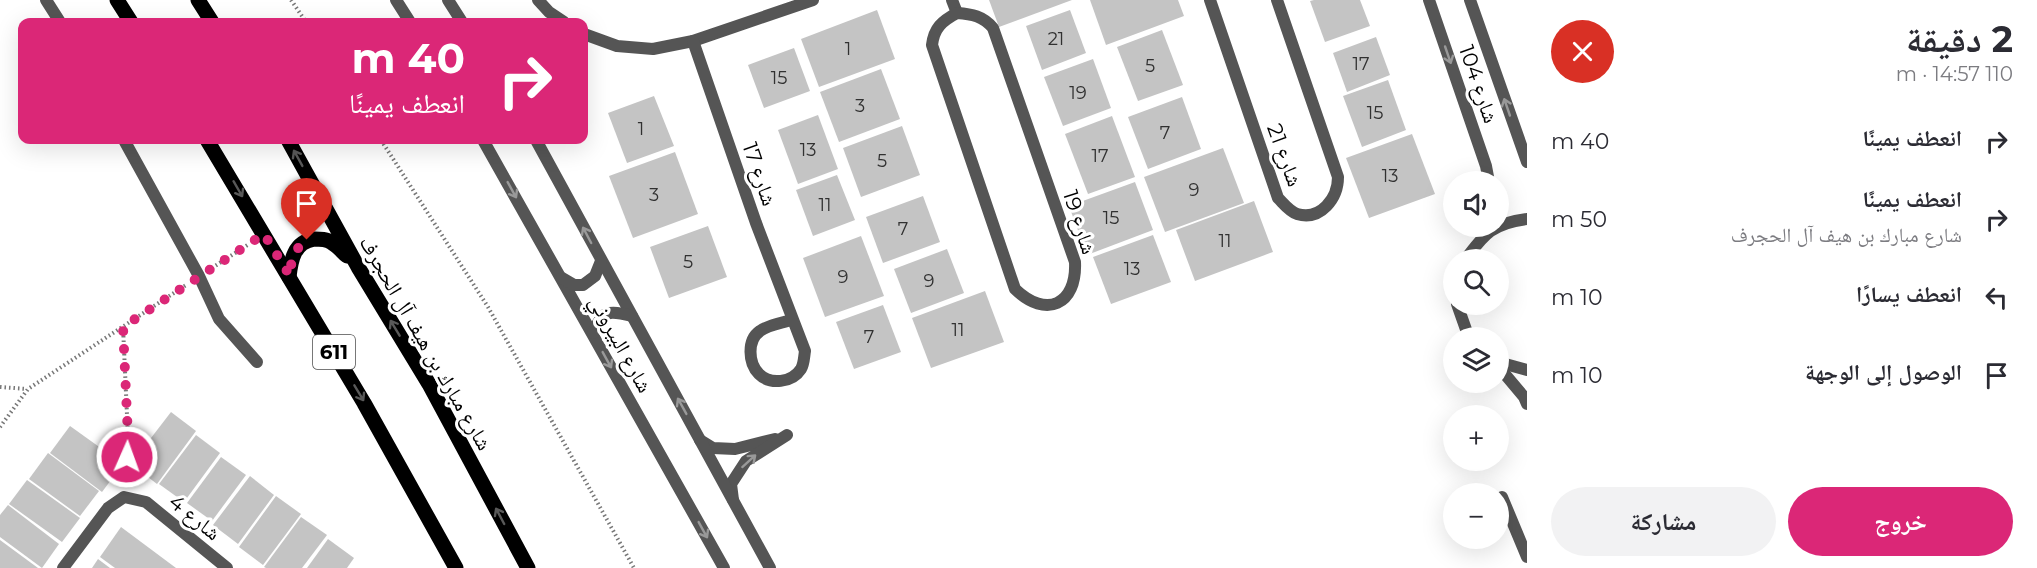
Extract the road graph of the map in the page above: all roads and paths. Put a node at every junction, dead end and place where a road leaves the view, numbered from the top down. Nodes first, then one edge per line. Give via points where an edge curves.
1 (46, 0) edge
2 (117, 0) edge
3 (198, 0) edge
4 (291, 0) edge
5 (396, 0) edge
6 (448, 0) edge
7 (538, 0) edge
8 (813, 0) edge
9 (952, 0) edge
10 (1209, 0) edge
11 (1277, 0) edge
12 (1429, 0) edge
13 (1470, 0) edge
14 (787, 4) edge
15 (957, 14) junction
16 (57, 18) edge
17 (128, 18) edge
18 (209, 18) edge
19 (303, 18) edge
20 (407, 18) edge
21 (459, 18) edge
22 (558, 18) edge
23 (588, 35) edge
24 (693, 41) junction
25 (126, 144) edge
26 (209, 144) edge
27 (290, 144) edge
28 (384, 144) edge
29 (485, 144) edge
30 (538, 144) edge
31 (1527, 162) edge
32 (1487, 171) edge
33 (1527, 219) edge
34 (1509, 221) edge
35 (264, 234) junction
36 (601, 261) junction
37 (358, 267) junction
38 (199, 276) junction
39 (290, 276) junction
40 (562, 278) junction
41 (632, 316) junction
42 (791, 320) junction
43 (123, 327) junction
44 (593, 333) junction
45 (256, 362) dead end
46 (1509, 366) edge
47 (1527, 370) edge
48 (1509, 378) edge
49 (0, 387) edge
50 (28, 389) junction
51 (1527, 404) edge
52 (0, 427) edge
53 (700, 440) junction
54 (123, 497) junction
55 (733, 500) junction
56 (1509, 514) edge
57 (1527, 557) edge
58 (63, 568) edge
59 (227, 568) edge
60 (456, 568) edge
61 (528, 568) edge
62 (634, 568) edge
63 (724, 568) edge
64 (770, 568) edge

1 - 16 street
2 - 17 main road
3 - 18 main road
4 - 19 path
5 - 20 street
6 - 21 street
7 - 22 street
8 - 14 street
9 - 15 street
10 - 11 street, شارع 21 via 1278,198 1296,214 1307,215 1328,205 1338,190 1338,177
12 -> 32 street, شارع 104
31 -> 13 street, شارع 104
14 - 24 street
15 - 15 street, شارع 19 via 938,26 932,45 1011,278 1015,289 1036,304 1057,303 1070,294 1075,262 993,28 977,16
23 - 24 street via 617,46 653,50
24 - 42 street, شارع 17
25 - 38 street
26 -> 35 main road, 611
37 -> 27 main road, شارع مبارك بن هيف آل الحجرف
28 - 62 path via 488,307
29 -> 40 street, شارع البيروني
36 -> 30 street, شارع البيروني
33 - 34 street
35 - 38 path
35 - 39 main road, 611
36 - 40 street via 596,276 583,285
36 - 41 street, شارع البيروني
37 - 39 main road via 321,238 298,246 291,258
61 -> 37 main road, شارع مبارك بن هيف آل الحجرف via 429,384
38 - 43 path
38 - 45 street via 219,319
39 -> 60 main road, 611
40 - 44 street, شارع البيروني
41 - 44 street via 604,314
53 -> 41 street, شارع البيروني
42 - 42 street, شارع 17 via 805,351 801,370 782,382 759,374 752,363 752,341 760,331
43 - 50 path
43 - 54 path via 128,437
44 -> 63 street, شارع البيروني
46 - 47 street
48 - 51 street
49 - 50 path
50 - 52 path
53 - 55 street, شارع البيروني
55 -> 53 street via 731,484 746,461 787,435 735,449 713,448
54 - 58 street via 108,508
54 - 59 street, شارع 4 via 146,502
55 - 64 street, شارع البيروني
56 - 57 street

